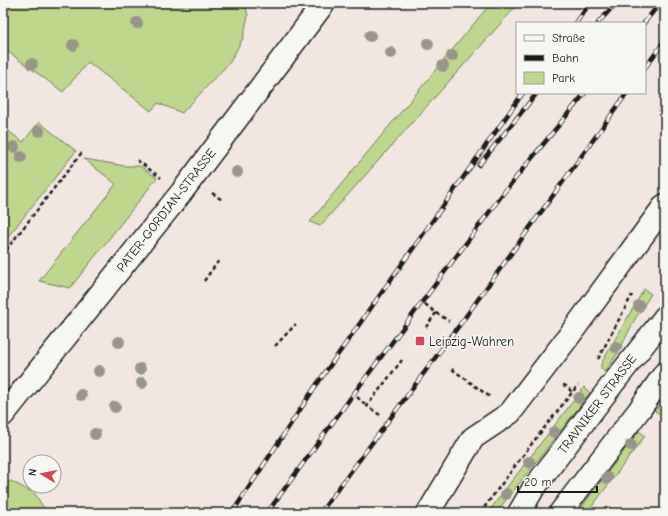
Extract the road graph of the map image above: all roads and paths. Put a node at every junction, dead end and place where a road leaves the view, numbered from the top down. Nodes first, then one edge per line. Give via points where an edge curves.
1 (320, 4) edge
2 (84, 151) dead end
3 (137, 160) dead end
4 (162, 179) dead end
5 (665, 204) edge
6 (6, 250) dead end
7 (219, 260) dead end
8 (204, 281) dead end
9 (635, 290) dead end
10 (425, 304) dead end
11 (436, 313) junction
12 (665, 317) edge
13 (449, 321) dead end
14 (296, 324) dead end
15 (426, 327) dead end
16 (275, 346) dead end
17 (402, 360) dead end
18 (597, 360) dead end
19 (452, 369) dead end
20 (665, 373) edge
21 (582, 381) dead end
22 (482, 392) dead end
23 (357, 397) dead end
24 (367, 406) junction
25 (3, 415) edge
26 (380, 416) dead end
27 (428, 513) edge
28 (480, 513) edge
29 (519, 513) edge
30 (560, 513) edge

1 - 25 street, PATER-GORDIAN-STRASSE via 181,193
2 - 6 path
3 - 4 path
5 - 27 street via 510,413 473,438
7 - 8 path
9 - 18 path
10 - 11 path
11 - 13 path
11 - 15 path
12 - 29 street, TRAVNIKER STRASSE via 537,483
14 - 16 path
17 - 24 path
19 - 22 path
20 - 30 street
21 - 28 path
23 - 24 path
24 - 26 path

